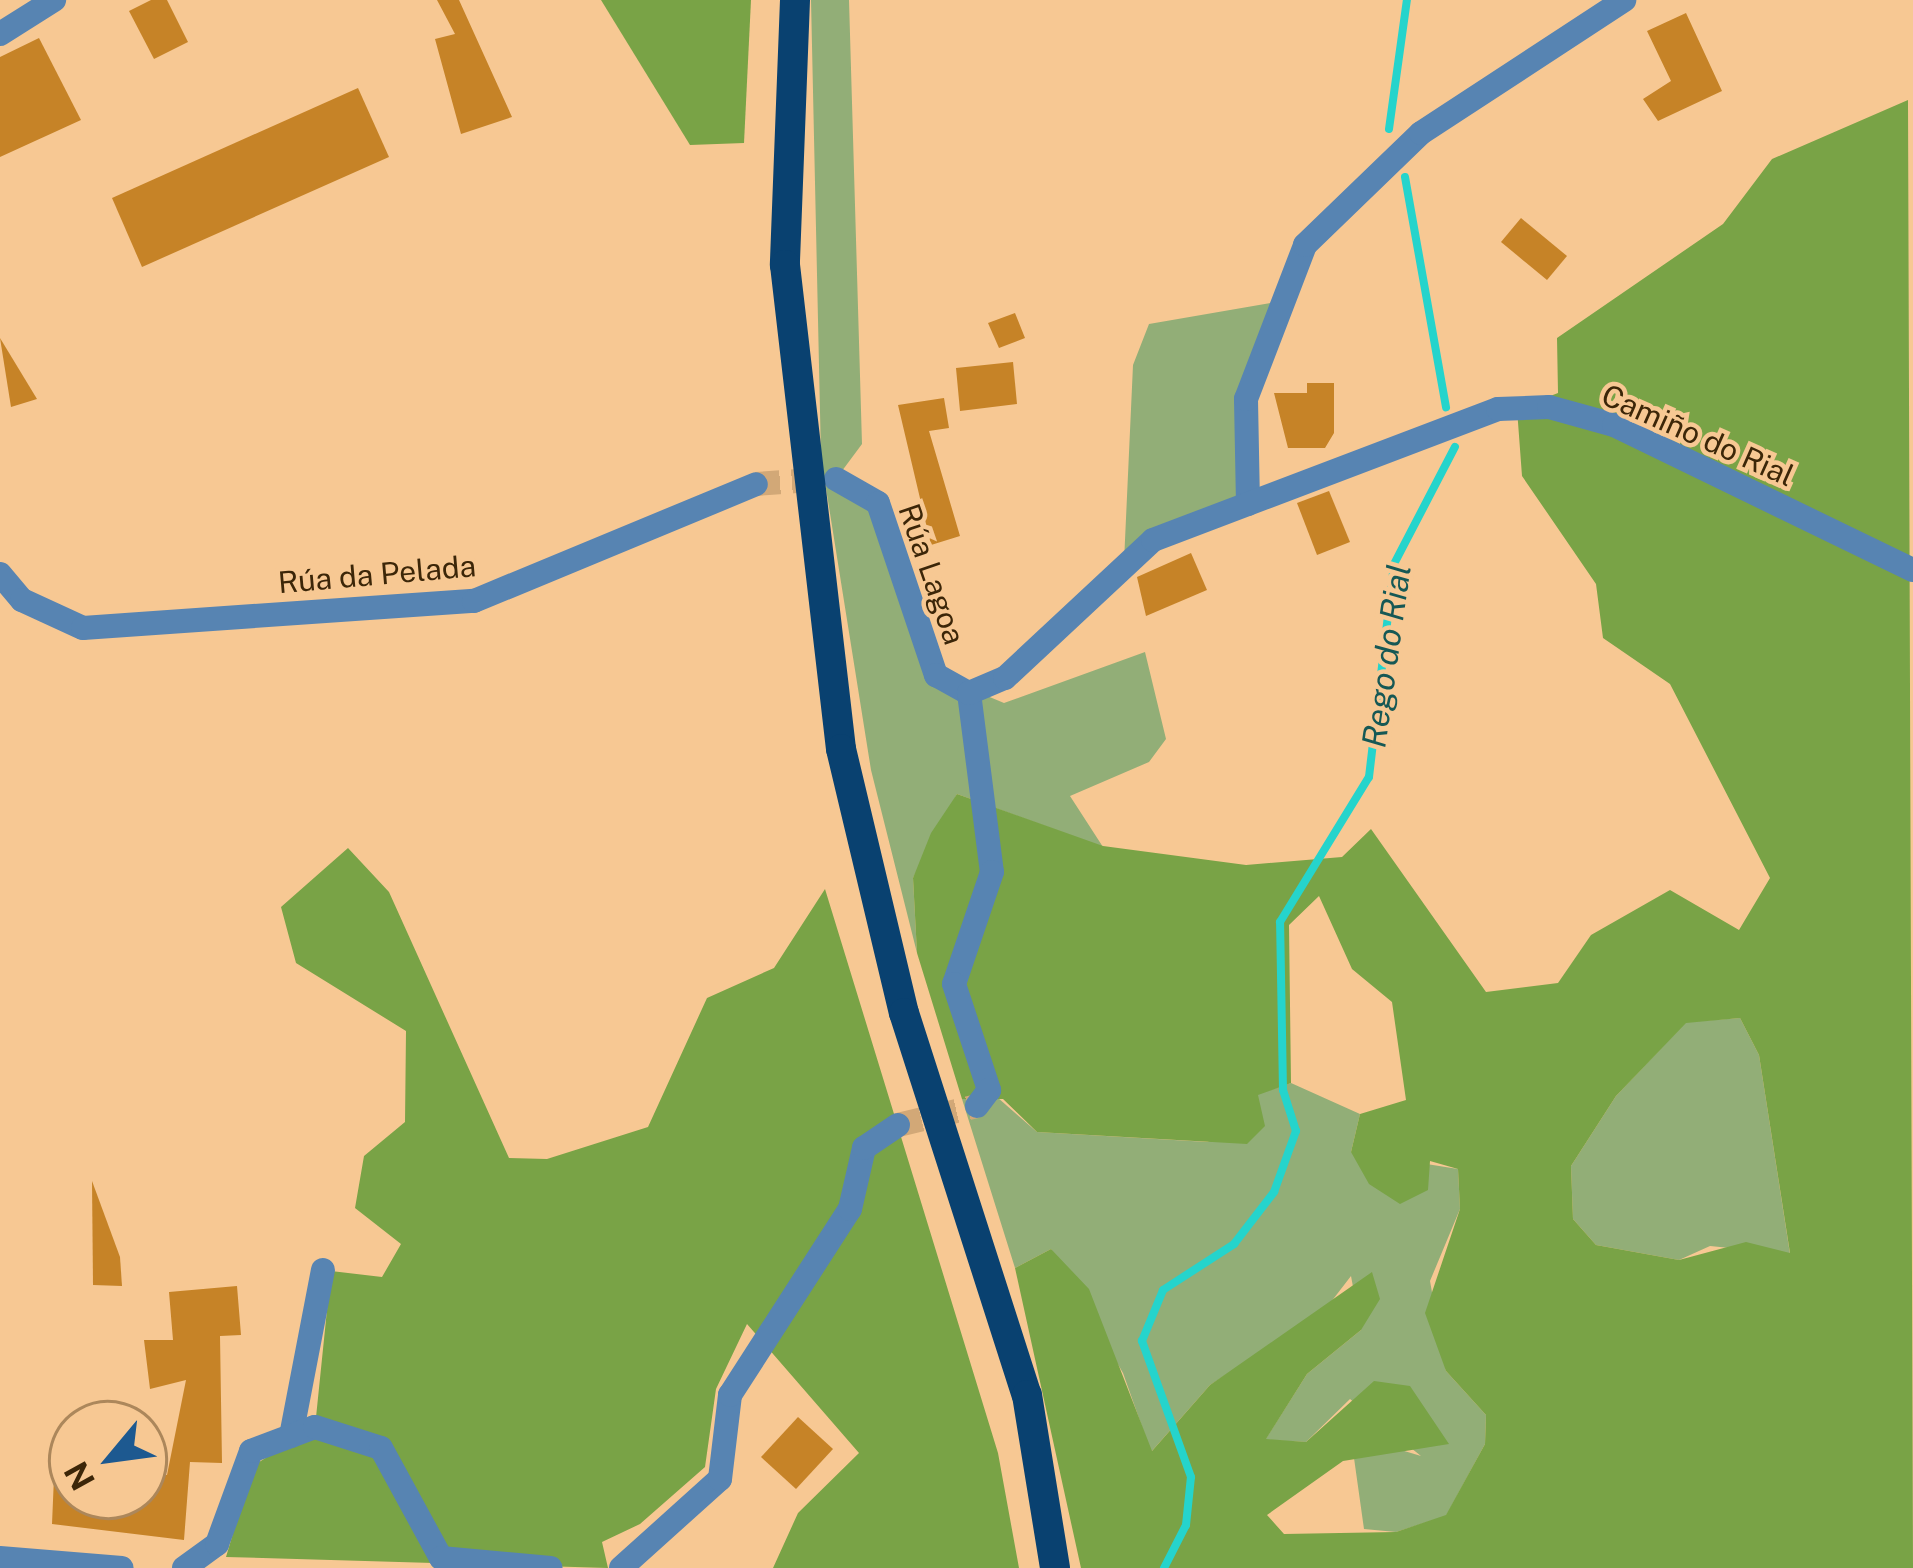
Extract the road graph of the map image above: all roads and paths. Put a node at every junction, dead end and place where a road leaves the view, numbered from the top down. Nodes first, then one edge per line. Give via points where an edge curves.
1 (54, 0) edge
2 (795, 0) edge
3 (1624, 0) edge
4 (0, 34) edge
5 (836, 479) tunnel mouth
6 (756, 484) tunnel mouth
7 (1248, 505) junction
8 (1913, 570) edge
9 (0, 574) edge
10 (969, 693) junction
11 (977, 1106) dead end
12 (898, 1124) tunnel mouth
13 (323, 1270) dead end
14 (291, 1436) junction
15 (0, 1558) edge
16 (122, 1568) edge
17 (184, 1568) edge
18 (551, 1568) edge
19 (622, 1568) edge
20 (1055, 1568) edge

1 - 4 street
2 - 20 main road via 785,265 841,749 904,1013 1027,1395
3 - 7 street via 1421,133 1305,245 1246,399
5 - 10 street, Rúa Lagoa via 878,503 936,675
6 - 9 street, Rúa da Pelada via 474,601 83,628 22,601
7 - 8 street, Camiño do Rial via 1498,410 1549,407 1614,425
7 - 10 street, Camiño do Rial via 1153,540 1005,678
10 - 11 street via 992,872 954,984 989,1090
12 - 19 street via 864,1148 850,1209 730,1395 720,1479
13 - 14 street
14 - 17 street via 237,1468 217,1544
14 - 18 street via 315,1427 381,1448 441,1558
15 - 16 street

